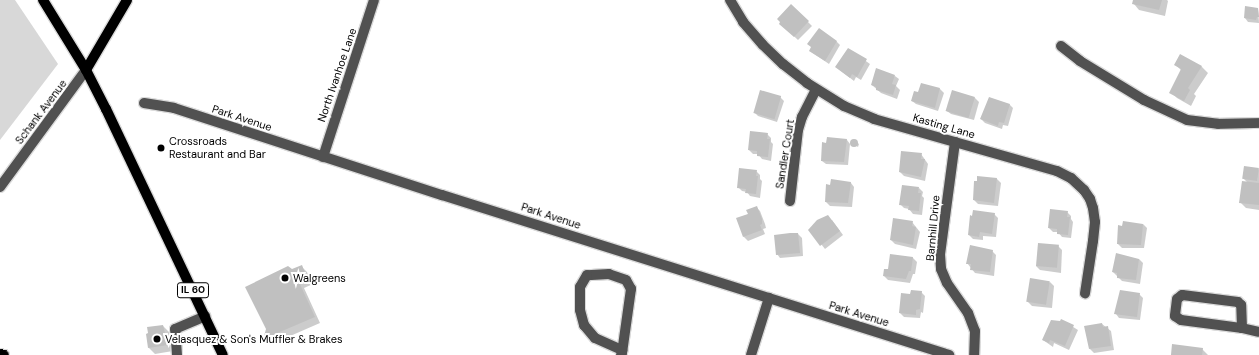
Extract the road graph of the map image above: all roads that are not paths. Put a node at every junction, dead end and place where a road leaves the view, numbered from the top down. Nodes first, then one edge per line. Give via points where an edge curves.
1 (43, 0) edge
2 (127, 0) edge
3 (374, 0) edge
4 (730, 0) edge
5 (1061, 46) dead end
6 (86, 70) junction
7 (816, 89) junction
8 (144, 103) dead end
9 (1259, 123) edge
10 (955, 142) junction
11 (323, 157) junction
12 (0, 187) edge
13 (790, 201) dead end
14 (1085, 293) dead end
15 (769, 298) junction
16 (205, 316) junction
17 (1242, 328) junction
18 (1259, 332) edge
19 (622, 352) edge
20 (0, 355) edge
21 (4, 355) edge
22 (177, 355) edge
23 (223, 355) edge
24 (751, 355) edge
25 (949, 355) edge
26 (974, 355) edge

1 - 6 main road, IL 60
2 - 6 main road
3 - 11 street, North Ivanhoe Lane
4 - 7 street, Kasting Lane via 743,22 763,45
5 - 9 street via 1080,61 1144,100 1187,120 1218,124
6 - 12 street, Schank Avenue
6 - 16 main road, IL 60
7 - 10 street, Kasting Lane via 844,106 874,118
7 - 13 street, Sandler Court via 798,130
8 - 11 street, Park Avenue via 174,108
10 - 14 street, Kasting Lane via 1057,172 1071,178 1084,190 1090,199 1095,222
10 - 26 street, Barnhill Drive via 940,254 941,269 947,283 968,314 975,331
11 - 15 street, Park Avenue
15 - 24 street
15 - 25 street, Park Avenue
16 - 22 street via 175,329
16 - 23 main road, IL 60
17 - 17 street via 1181,320 1176,316 1178,300 1182,295 1238,302 1241,306
17 - 18 street
19 - 19 street via 631,289 626,280 609,274 587,275 580,288 580,310 584,324 595,338
20 - 21 main road

